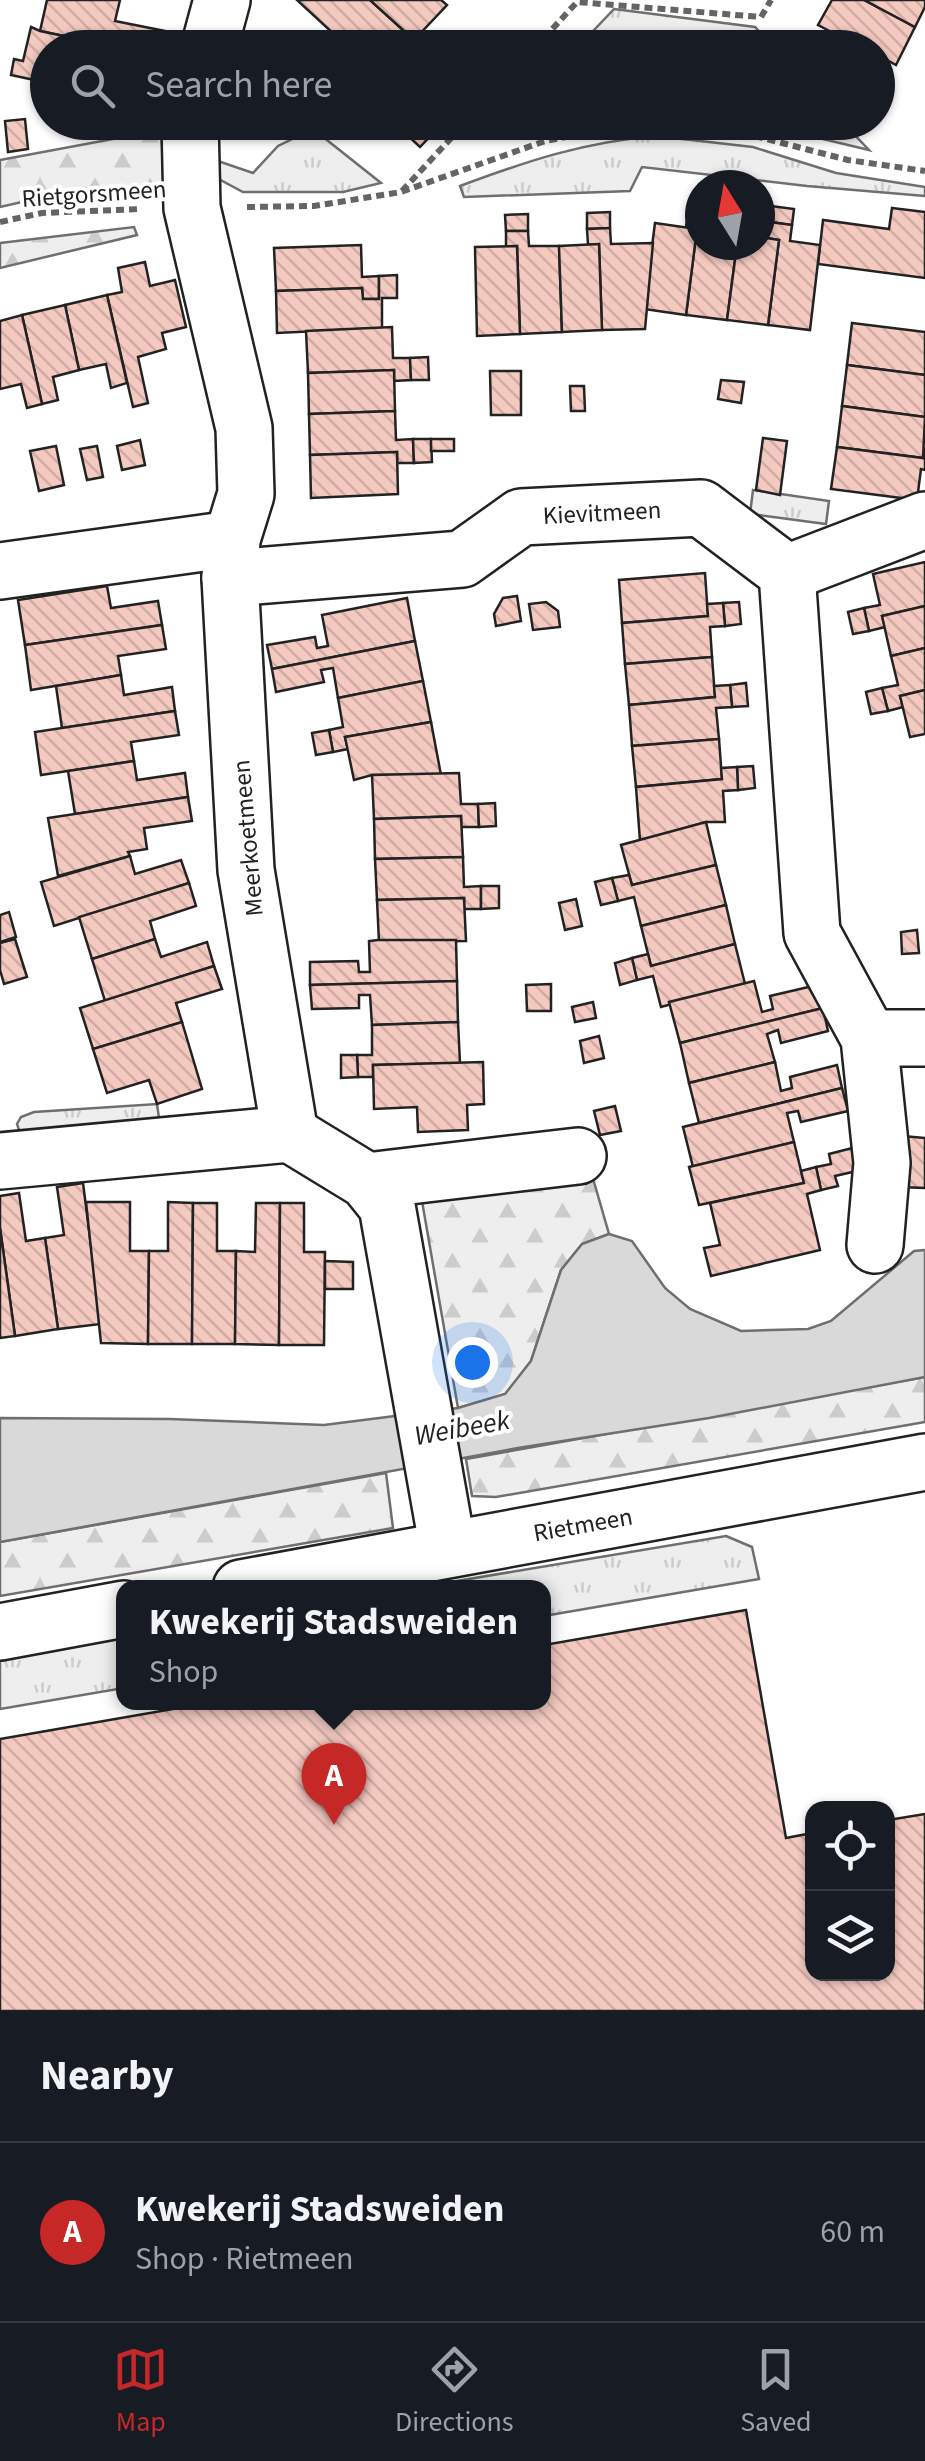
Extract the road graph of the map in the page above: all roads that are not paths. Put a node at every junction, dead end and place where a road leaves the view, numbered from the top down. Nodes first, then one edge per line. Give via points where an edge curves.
1 (222, 0) edge
2 (214, 30) edge
3 (190, 140) edge
4 (925, 520) edge
5 (231, 559) junction
6 (0, 570) edge
7 (787, 573) junction
8 (870, 1038) junction
9 (925, 1038) edge
10 (290, 1134) junction
11 (578, 1156) dead end
12 (0, 1161) edge
13 (367, 1181) junction
14 (875, 1246) dead end
15 (925, 1462) edge
16 (448, 1550) junction
17 (285, 1580) edge
18 (116, 1610) edge
19 (0, 1632) edge

1 - 2 street
3 - 5 street, Meerkoetmeen via 192,208 244,428 246,494
4 - 7 street
5 - 6 street
5 - 7 street, Kievitmeen via 462,558 521,517 701,508
5 - 10 street, Meerkoetmeen via 246,870
7 - 8 street via 812,932
8 - 9 street
8 - 14 street via 882,1163
10 - 12 street
10 - 13 street
11 - 13 street
13 - 16 street via 387,1206
15 - 16 street, Rietmeen
16 - 17 street, Rietmeen
18 - 19 street

